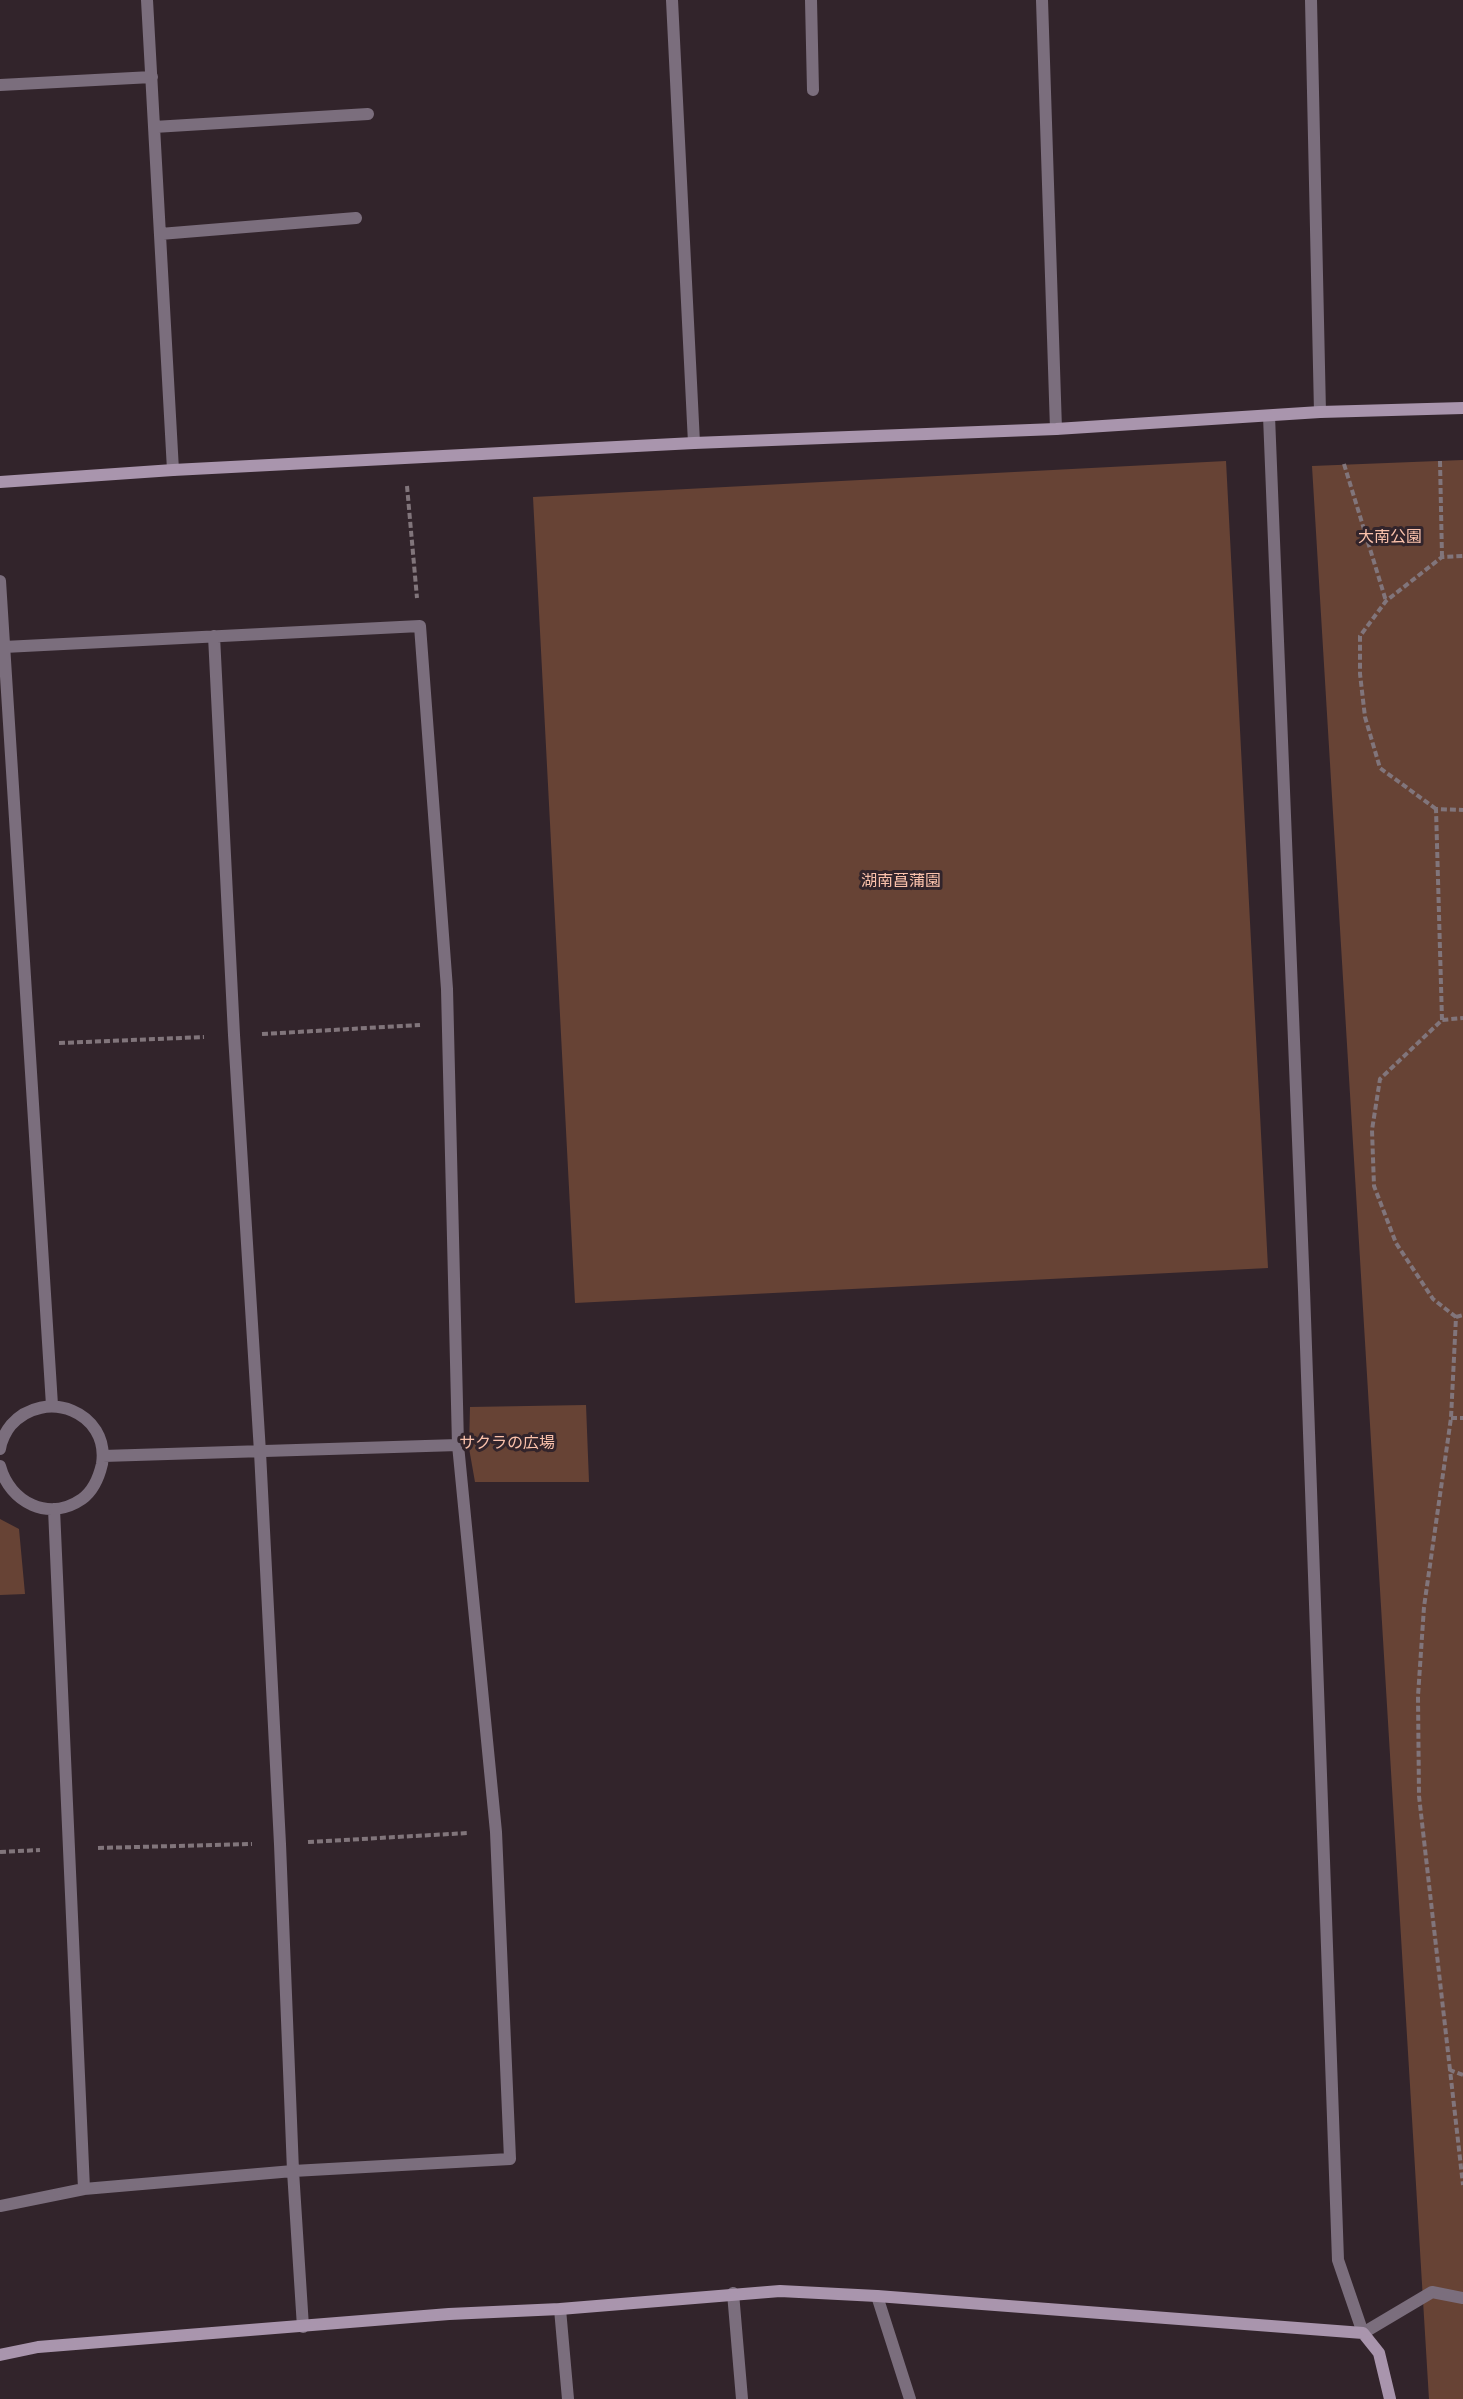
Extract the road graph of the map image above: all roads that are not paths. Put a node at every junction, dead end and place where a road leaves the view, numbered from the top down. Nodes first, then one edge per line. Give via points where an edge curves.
1 (147, 0) edge
2 (672, 0) edge
3 (811, 0) edge
4 (1042, 0) edge
5 (1311, 0) edge
6 (152, 77) junction
7 (0, 85) edge
8 (813, 90) dead end
9 (368, 114) dead end
10 (154, 126) junction
11 (356, 218) dead end
12 (160, 234) junction
13 (1463, 408) edge
14 (1320, 412) junction
15 (1269, 416) junction
16 (1056, 429) junction
17 (694, 443) junction
18 (173, 470) junction
19 (0, 482) edge
20 (0, 581) edge
21 (214, 636) junction
22 (4, 647) junction
23 (5, 742) edge
24 (52, 1405) junction
25 (458, 1445) junction
26 (0, 1449) edge
27 (260, 1452) junction
28 (103, 1456) junction
29 (0, 1466) edge
30 (54, 1509) junction
31 (293, 2171) junction
32 (84, 2189) junction
33 (0, 2206) edge
34 (733, 2294) junction
35 (878, 2296) junction
36 (1463, 2298) edge
37 (560, 2309) junction
38 (303, 2327) junction
39 (1363, 2333) junction
40 (0, 2355) edge
41 (568, 2399) edge
42 (742, 2399) edge
43 (910, 2399) edge
44 (1390, 2399) edge

1 - 6 street
2 - 17 street
3 - 8 street
4 - 16 street
5 - 14 street
6 - 7 street
6 - 10 street
9 - 10 street
10 - 12 street
11 - 12 street
12 - 18 street
13 - 14 street
14 - 15 street
15 - 16 street
15 - 39 street via 1338,2260
16 - 17 street
17 - 18 street
18 - 19 street
20 - 22 street
21 - 22 street
21 - 25 street via 420,626 447,989
21 - 27 street
22 - 23 street
23 - 24 street
24 - 26 street via 19,1416 8,1429
24 - 28 street via 81,1415 100,1440
25 - 27 street
25 - 31 street via 496,1832 510,2159
27 - 28 street
27 - 31 street
28 - 30 street via 94,1486 83,1498
29 - 30 street via 11,1491 23,1502
30 - 32 street
31 - 32 street
31 - 38 street
32 - 33 street
34 - 35 street via 780,2291
34 - 37 street
34 - 42 street
35 - 39 street
35 - 43 street
36 - 39 street via 1432,2292
37 - 38 street
37 - 41 street
38 - 40 street via 38,2347
39 - 44 street via 1379,2353

